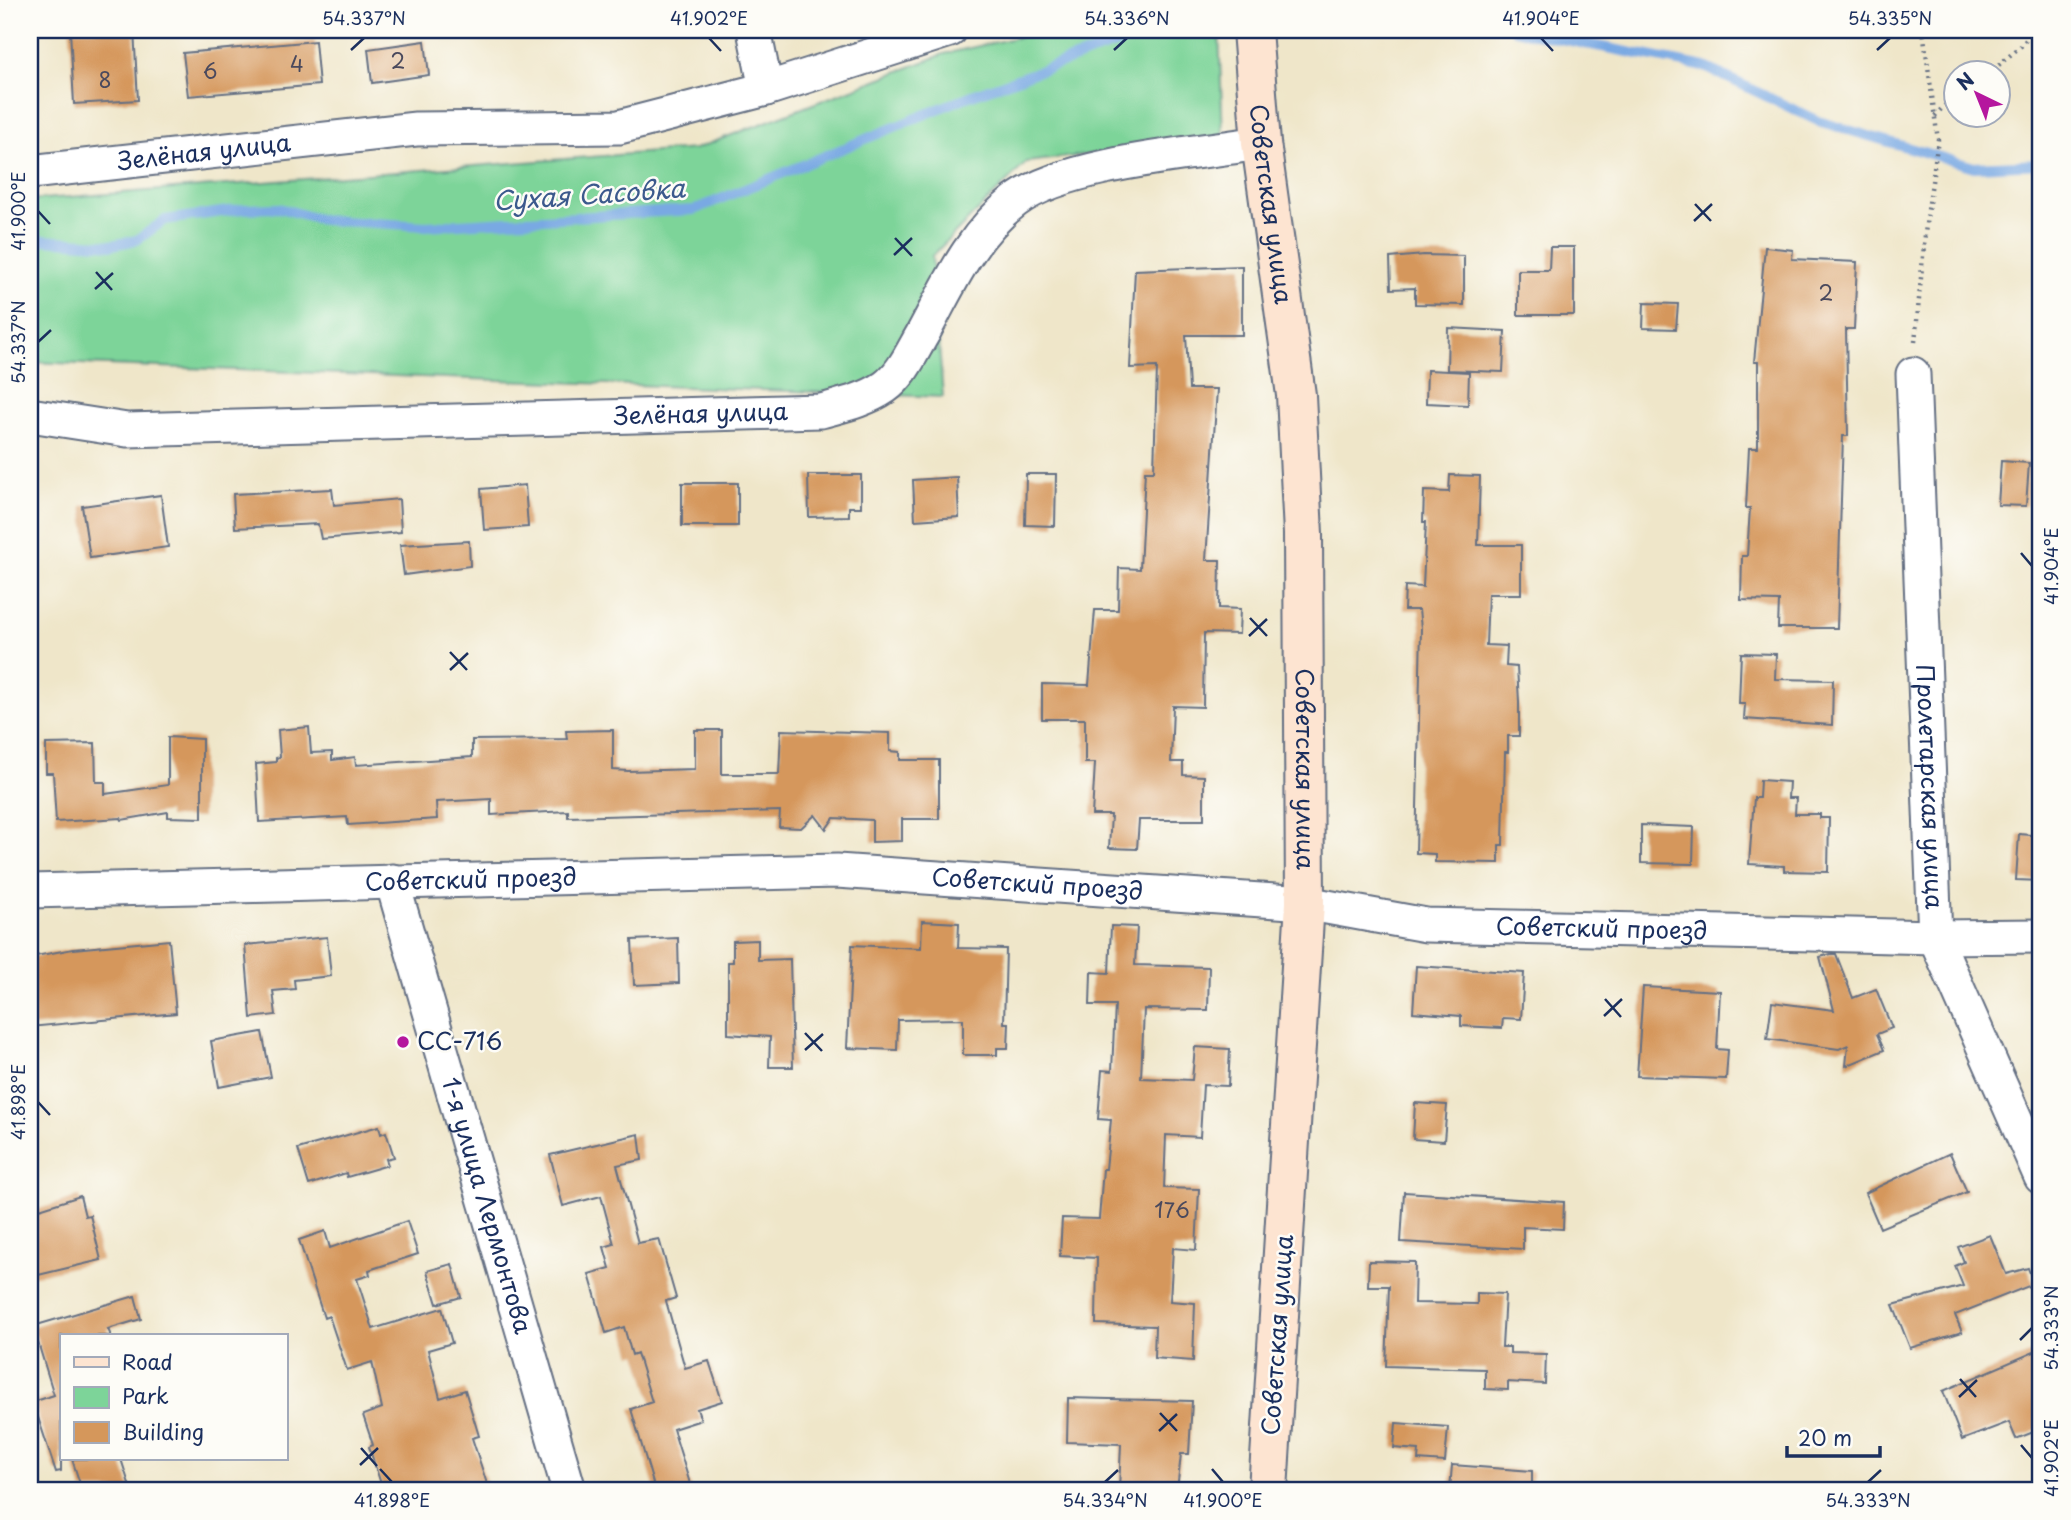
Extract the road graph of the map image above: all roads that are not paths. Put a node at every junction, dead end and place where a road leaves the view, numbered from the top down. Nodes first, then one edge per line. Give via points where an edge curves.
1 (754, 30) edge
2 (950, 30) edge
3 (1253, 40) edge
4 (766, 89) junction
5 (1261, 143) junction
6 (30, 173) edge
7 (1913, 374) road end
8 (30, 415) edge
9 (392, 881) junction
10 (30, 891) edge
11 (1305, 903) junction
12 (2041, 936) edge
13 (1935, 937) junction
14 (2041, 1177) edge
15 (569, 1490) edge
16 (1268, 1490) edge

1 - 4 street
2 - 4 street, Зелёная улица
3 - 5 street, Советская улица
4 - 6 street, Зелёная улица via 619,127 416,129
5 - 8 street, Зелёная улица via 1116,165 1044,184 1017,199 975,240 907,363 887,386 821,411 127,430
5 - 11 street, Советская улица via 1296,395 1303,534
7 - 13 street, Пролетарская улица
9 - 10 street, Советский проезд
9 - 11 street, Советский проезд via 837,871
9 - 15 street, 1-я улица Лермонтова
11 - 13 street, Советский проезд via 1426,925
11 - 16 street, Советская улица
12 - 13 street, Советский проезд
13 - 14 street, Пролетарская улица

